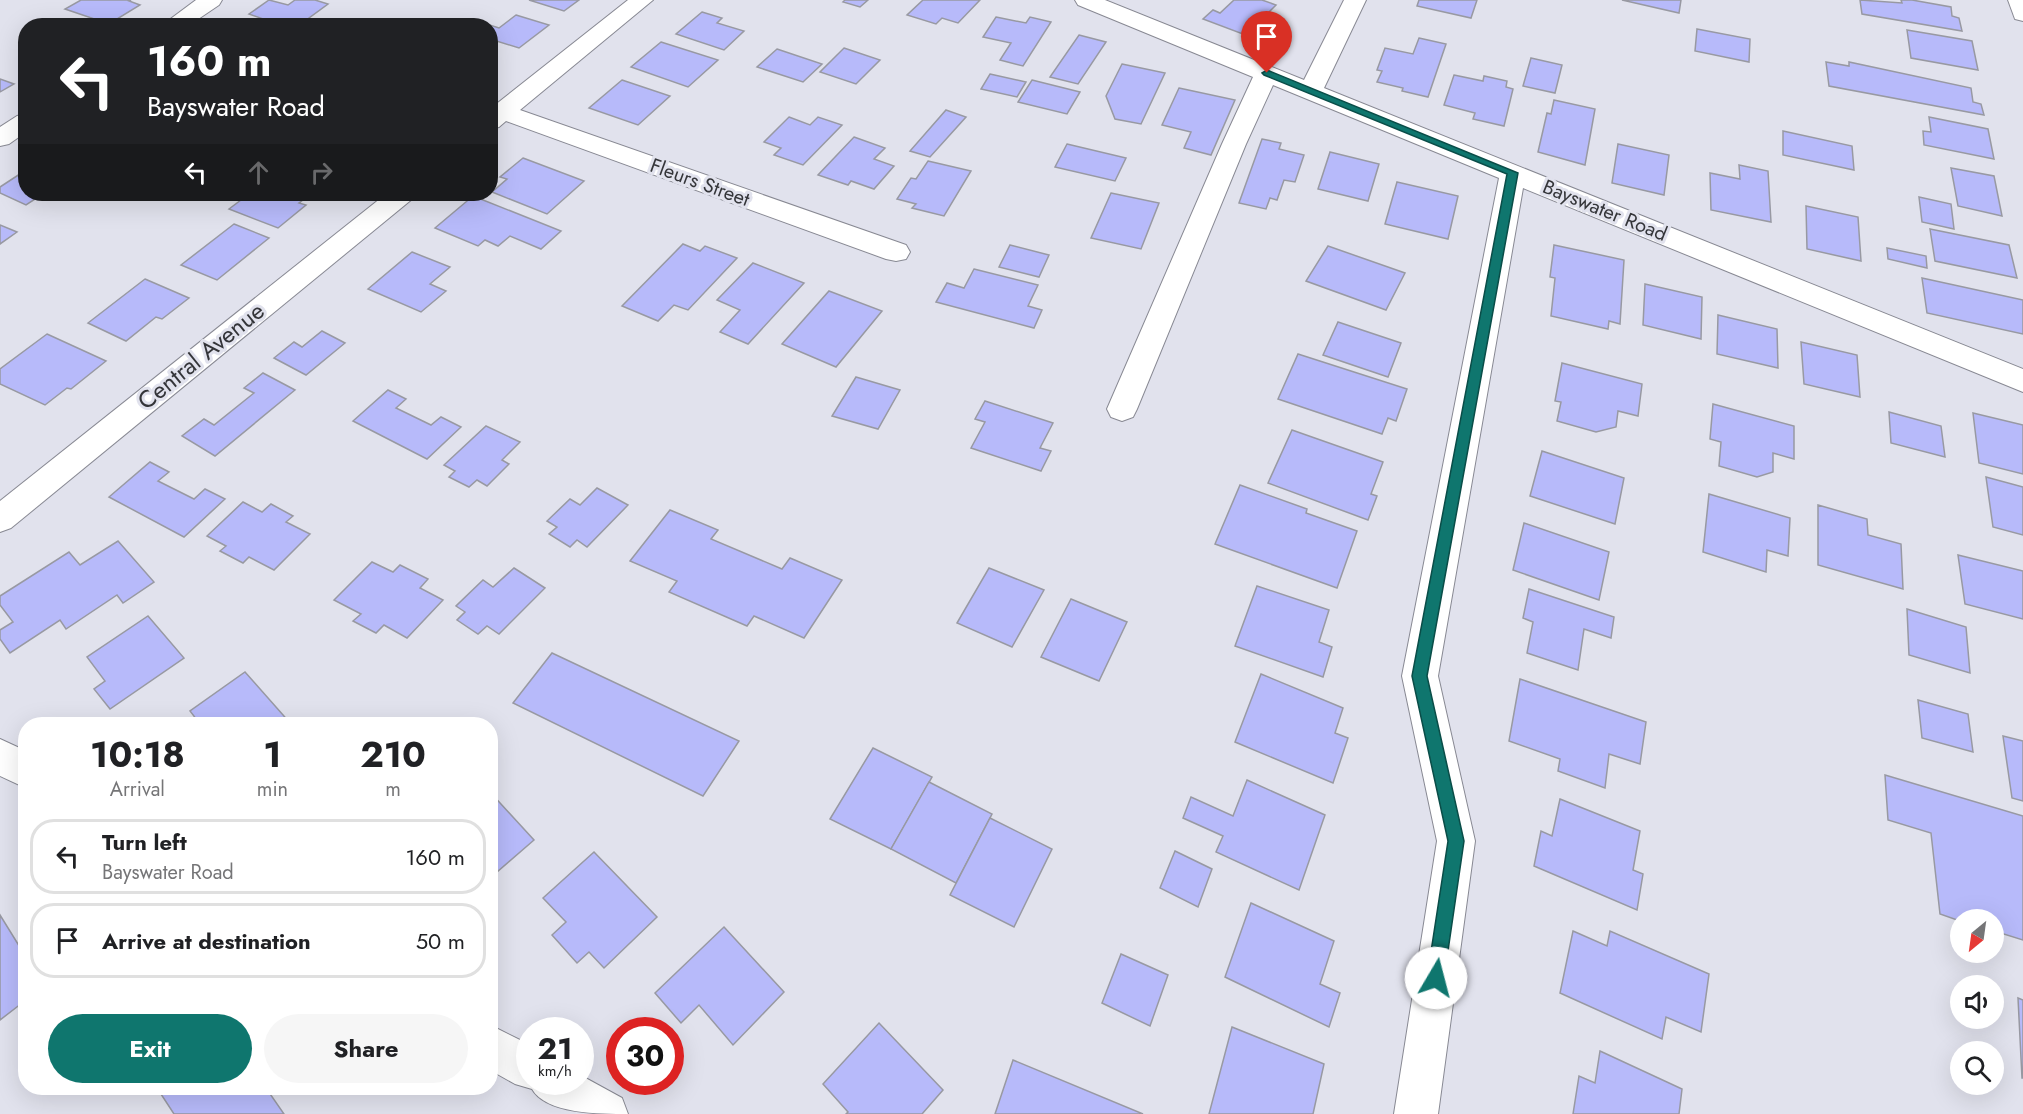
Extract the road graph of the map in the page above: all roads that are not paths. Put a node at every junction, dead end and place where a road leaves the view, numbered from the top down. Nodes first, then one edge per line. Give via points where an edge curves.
1 (211, 0) edge
2 (642, 0) edge
3 (1086, 0) edge
4 (1355, 0) edge
5 (2019, 0) edge
6 (2023, 14) edge
7 (184, 18) edge
8 (1267, 73) junction
9 (1311, 91) junction
10 (498, 115) edge
11 (498, 116) edge
12 (18, 126) edge
13 (0, 138) edge
14 (1513, 173) junction
15 (393, 201) edge
16 (896, 252) dead end
17 (2023, 381) edge
18 (1122, 409) dead end
19 (0, 519) edge
20 (0, 756) edge
21 (18, 766) edge
22 (498, 1051) edge
23 (516, 1061) edge
24 (573, 1095) edge
25 (606, 1114) edge
26 (1416, 1114) edge

1 - 7 street
2 - 10 street
3 - 8 street, Bayswater Road
4 - 9 street
5 - 6 street
8 - 9 street, Bayswater Road
8 - 18 street
9 - 14 street, Bayswater Road
11 - 16 street, Fleurs Street
12 - 13 street
14 - 17 street, Bayswater Road
14 - 26 street via 1420,676 1456,841
15 - 19 street, Central Avenue
20 - 21 street
22 - 23 street
24 - 25 street

